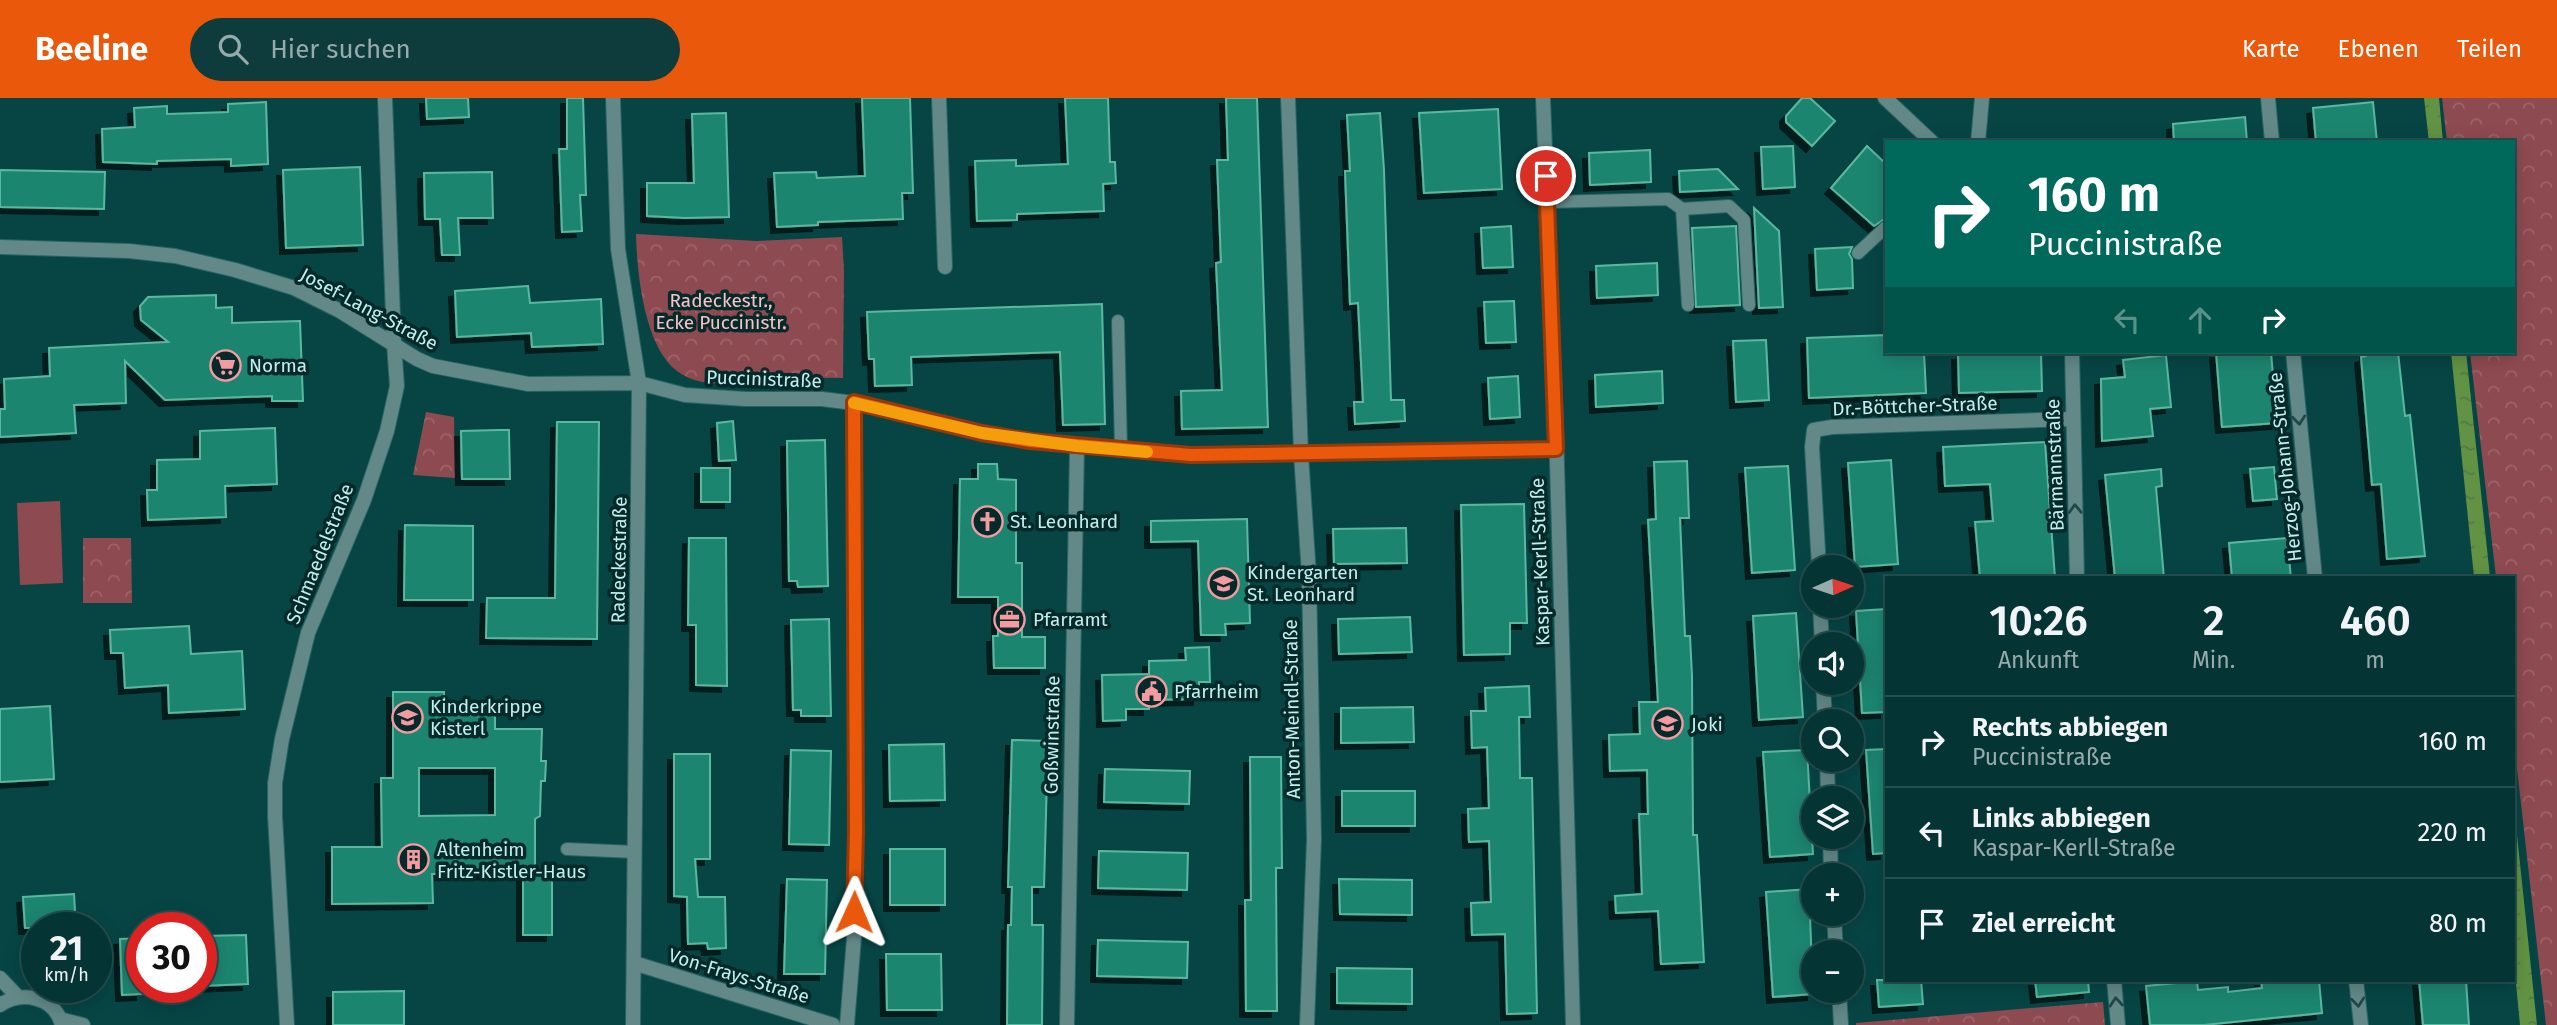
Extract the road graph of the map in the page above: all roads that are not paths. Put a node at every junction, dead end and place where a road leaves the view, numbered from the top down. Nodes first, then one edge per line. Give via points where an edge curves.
1 (385, 98) edge
2 (613, 98) edge
3 (939, 98) edge
4 (1288, 98) edge
5 (1543, 98) edge
6 (1885, 98) edge
7 (1982, 98) edge
8 (2268, 98) edge
9 (1930, 140) edge
10 (1978, 140) edge
11 (2272, 140) edge
12 (1547, 202) junction
13 (1682, 209) junction
14 (1885, 228) edge
15 (0, 247) edge
16 (1858, 253) dead end
17 (945, 267) dead end
18 (1749, 304) dead end
19 (1688, 305) dead end
20 (1118, 321) dead end
21 (394, 344) junction
22 (2072, 354) edge
23 (2292, 354) edge
24 (639, 383) junction
25 (854, 402) junction
26 (2072, 419) junction
27 (1077, 446) junction
28 (1121, 449) junction
29 (1556, 449) junction
30 (1301, 454) junction
31 (1818, 555) edge
32 (2077, 576) edge
33 (2315, 576) edge
34 (567, 849) dead end
35 (635, 852) junction
36 (634, 963) junction
37 (0, 978) edge
38 (2114, 982) edge
39 (2356, 982) edge
40 (18, 997) junction
41 (1840, 1003) edge
42 (0, 1005) edge
43 (61, 1022) edge
44 (83, 1025) edge
45 (287, 1025) edge
46 (633, 1025) edge
47 (832, 1025) edge
48 (847, 1025) edge
49 (1067, 1025) edge
50 (1307, 1025) edge
51 (1573, 1025) edge
52 (1841, 1025) edge
53 (2118, 1025) edge
54 (2361, 1025) edge

1 - 21 street, Schmaedelstraße
2 - 24 street, Radeckestraße via 618,249
3 - 17 street
4 - 30 street, Anton-Meindl-Straße
5 - 12 street, Kaspar-Kerll-Straße
6 - 9 street
7 - 10 street
8 - 11 street
12 - 13 lane via 1668,199
12 - 29 street, Kaspar-Kerll-Straße
13 - 18 lane via 1729,206 1744,220
13 - 19 lane
14 - 16 lane
15 - 21 street, Josef-Lang-Straße via 129,251 223,267 294,288
20 - 28 lane
21 - 24 street, Josef-Lang-Straße via 433,366 528,384
21 - 45 street, Schmaedelstraße via 397,386 387,431 364,500 308,633 276,776
22 - 26 street, Bärmannstraße
23 -> 33 street, Herzog-Johann-Straße
24 - 25 street, Puccinistraße via 685,395
24 - 35 street, Radeckestraße
25 - 27 street, Puccinistraße via 982,433
25 - 48 street via 856,832
26 - 31 street, Dr.-Böttcher-Straße via 1814,430
32 -> 26 street, Bärmannstraße
27 - 28 street, Puccinistraße
27 - 49 street, Goßwinstraße
28 - 30 street, Puccinistraße via 1191,455
29 - 30 street, Puccinistraße
29 - 51 street, Kaspar-Kerll-Straße
30 - 50 street, Anton-Meindl-Straße via 1309,575 1314,839
34 - 35 lane
35 - 36 street, Radeckestraße
36 - 46 street, Radeckestraße
36 - 47 street, Von-Frays-Straße
37 - 40 street
53 -> 38 street
39 -> 54 street
40 - 42 street
40 - 43 street via 43,1001
41 - 52 street
43 - 44 street

